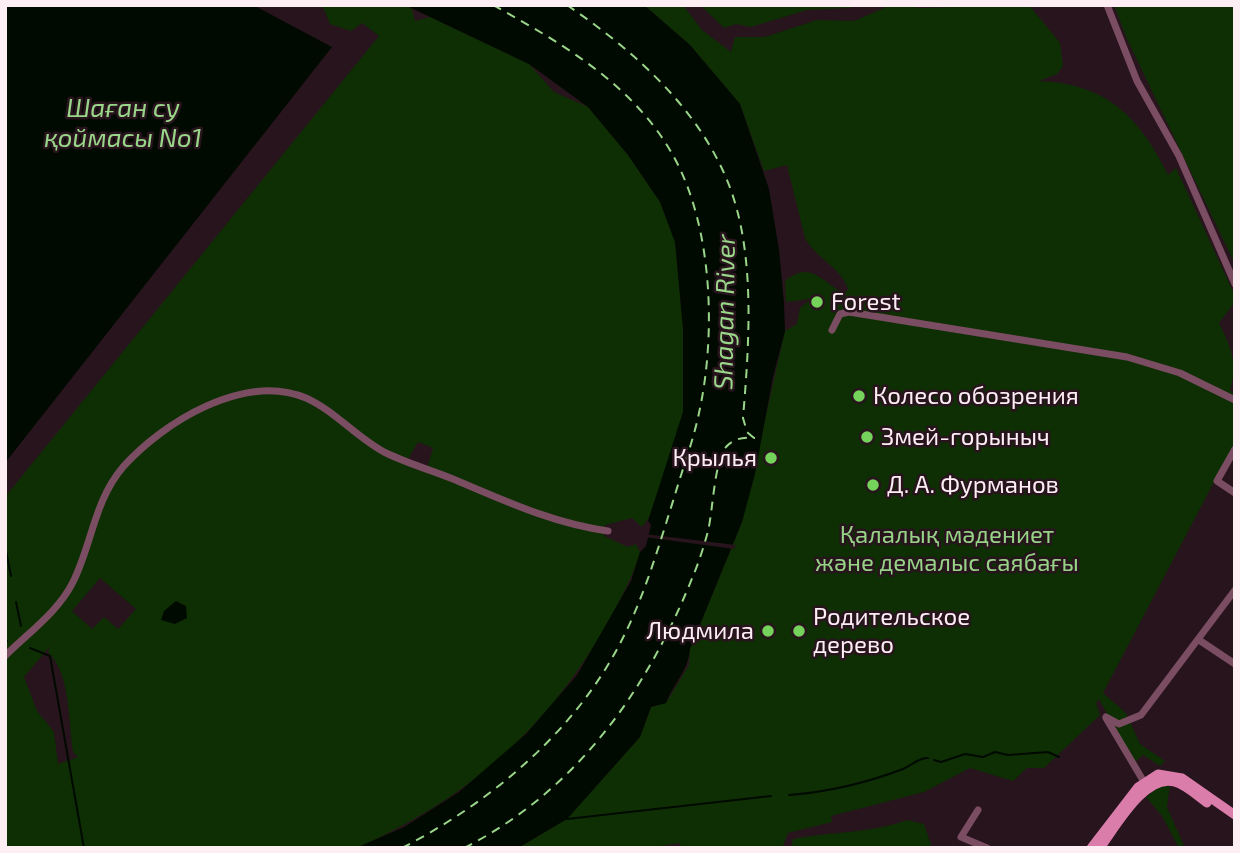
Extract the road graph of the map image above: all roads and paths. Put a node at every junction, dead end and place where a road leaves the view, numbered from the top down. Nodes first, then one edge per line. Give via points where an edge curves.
1 (1107, 5) edge
2 (1235, 284) edge
3 (832, 330) dead end
4 (1235, 400) edge
5 (1235, 449) edge
6 (1235, 493) edge
7 (608, 531) dead end
8 (1235, 590) edge
9 (1199, 640) junction
10 (5, 656) edge
11 (1235, 664) edge
12 (1144, 782) junction
13 (978, 810) dead end
14 (1235, 815) edge
15 (1235, 821) edge
16 (987, 848) edge
17 (1091, 848) edge
18 (1100, 848) edge

1 - 2 street via 1137,81 1184,168
3 - 4 street via 840,314 849,312 1127,357 1180,373
5 - 6 street via 1217,481
7 - 10 street via 543,517 395,456 293,394 259,391 237,395 200,408 124,466 104,495 69,590
8 - 9 street
9 - 11 street
9 - 12 street via 1141,715 1119,724 1106,717
12 - 14 main road via 1158,774 1171,774
12 - 17 main road
13 - 16 street via 961,837
15 - 18 main road via 1177,782 1162,780 1145,789

